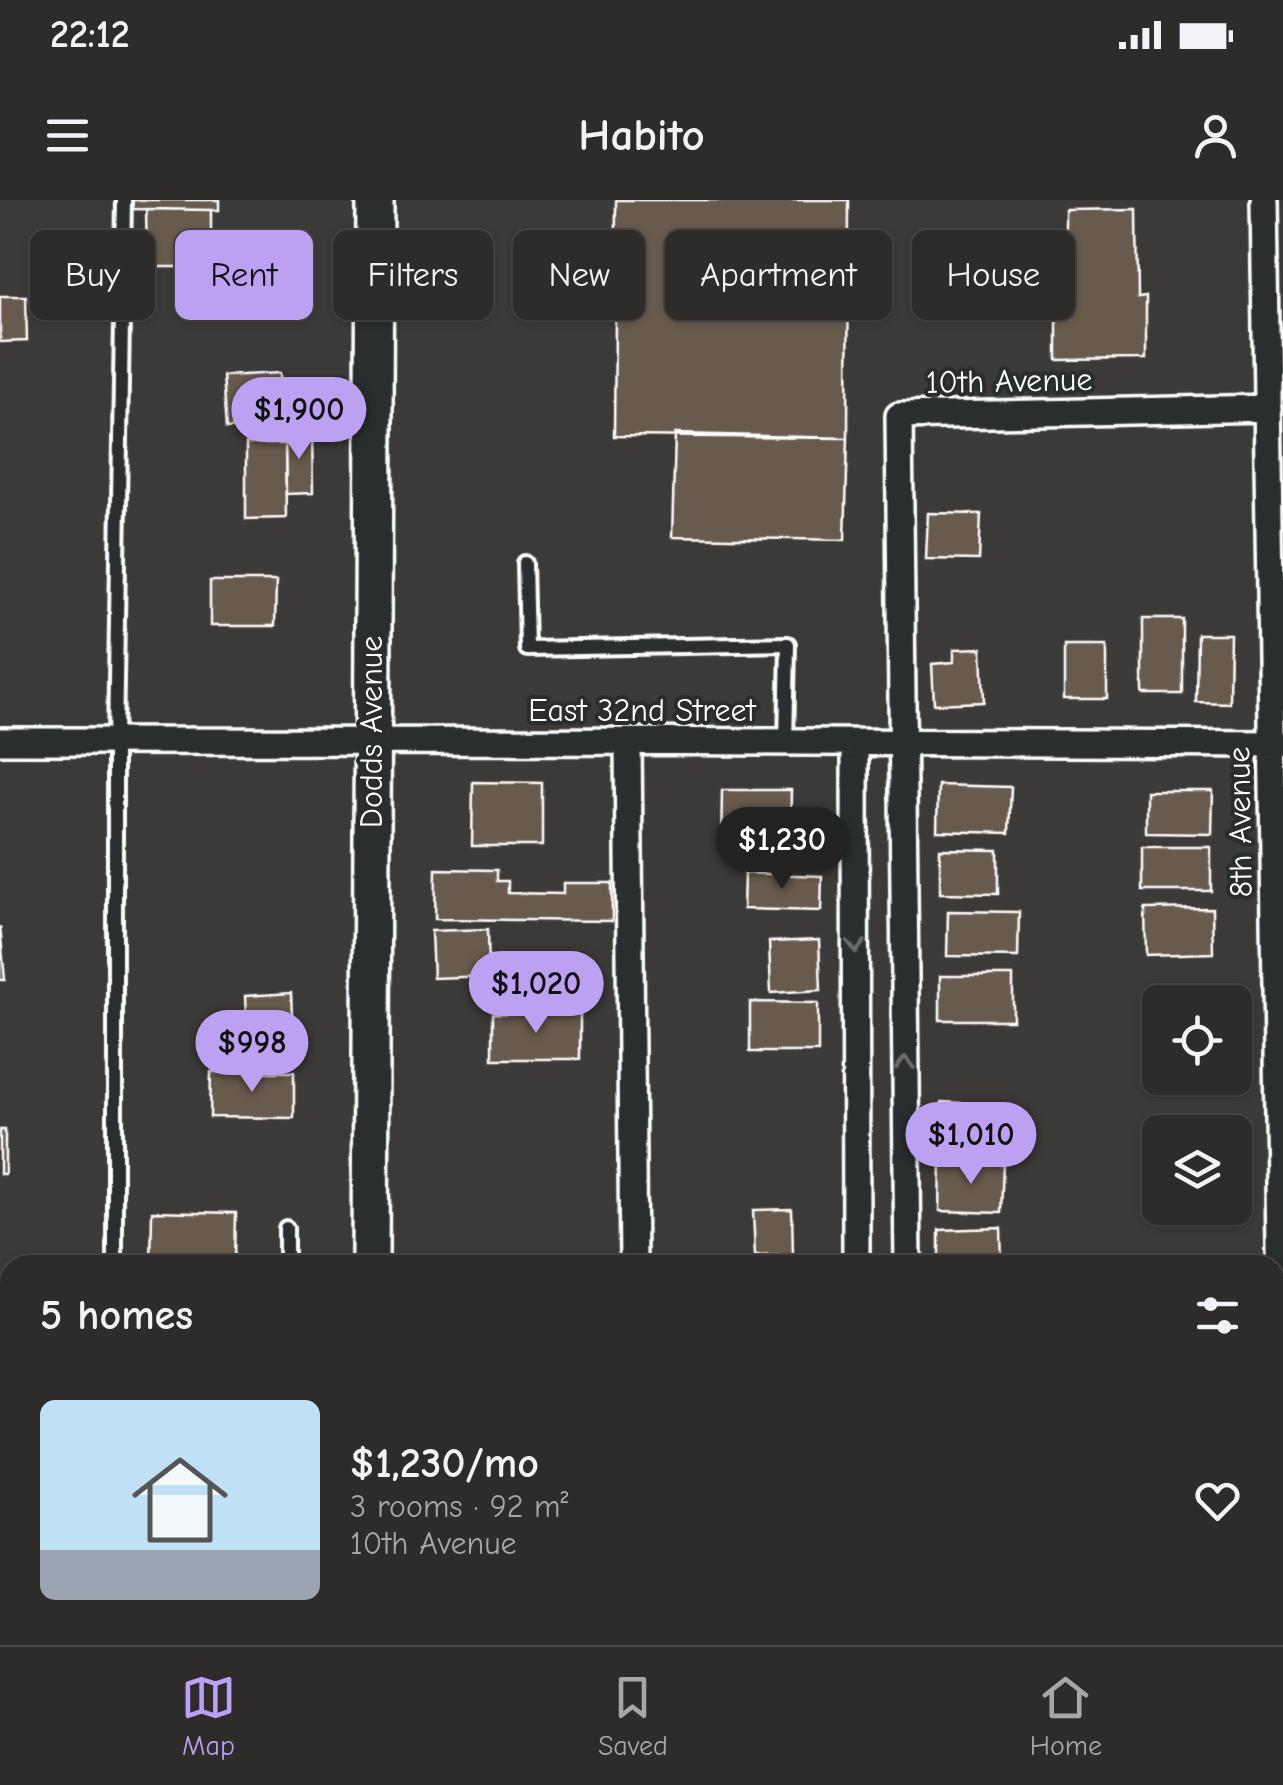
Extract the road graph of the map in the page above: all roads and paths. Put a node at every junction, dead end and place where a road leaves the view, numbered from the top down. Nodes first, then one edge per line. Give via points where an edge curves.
1 (124, 200) edge
2 (375, 200) edge
3 (1264, 200) edge
4 (1268, 408) junction
5 (525, 562) dead end
6 (370, 739) junction
7 (0, 741) edge
8 (115, 741) junction
9 (628, 743) junction
10 (855, 743) junction
11 (786, 744) junction
12 (900, 744) junction
13 (1277, 744) edge
14 (286, 1228) dead end
15 (115, 1255) edge
16 (286, 1255) edge
17 (370, 1255) edge
18 (634, 1255) edge
19 (856, 1255) edge
20 (908, 1255) edge
21 (1279, 1255) edge

1 - 8 lane
2 - 6 street, Dodds Avenue
3 - 4 street, 8th Avenue
4 - 12 street, 10th Avenue via 899,416
4 - 13 street, 8th Avenue
5 - 11 lane via 527,649 788,644
6 - 8 street, East 32nd Street
6 - 9 street, East 32nd Street
6 - 17 street, Dodds Avenue
7 - 8 street, East 32nd Street
8 - 15 lane
9 - 11 street, East 32nd Street
9 - 18 street
10 - 11 street, East 32nd Street
10 - 12 street, East 32nd Street
10 -> 19 street
12 - 13 street, East 32nd Street
20 -> 12 street
13 - 21 street, 8th Avenue
14 - 16 lane

